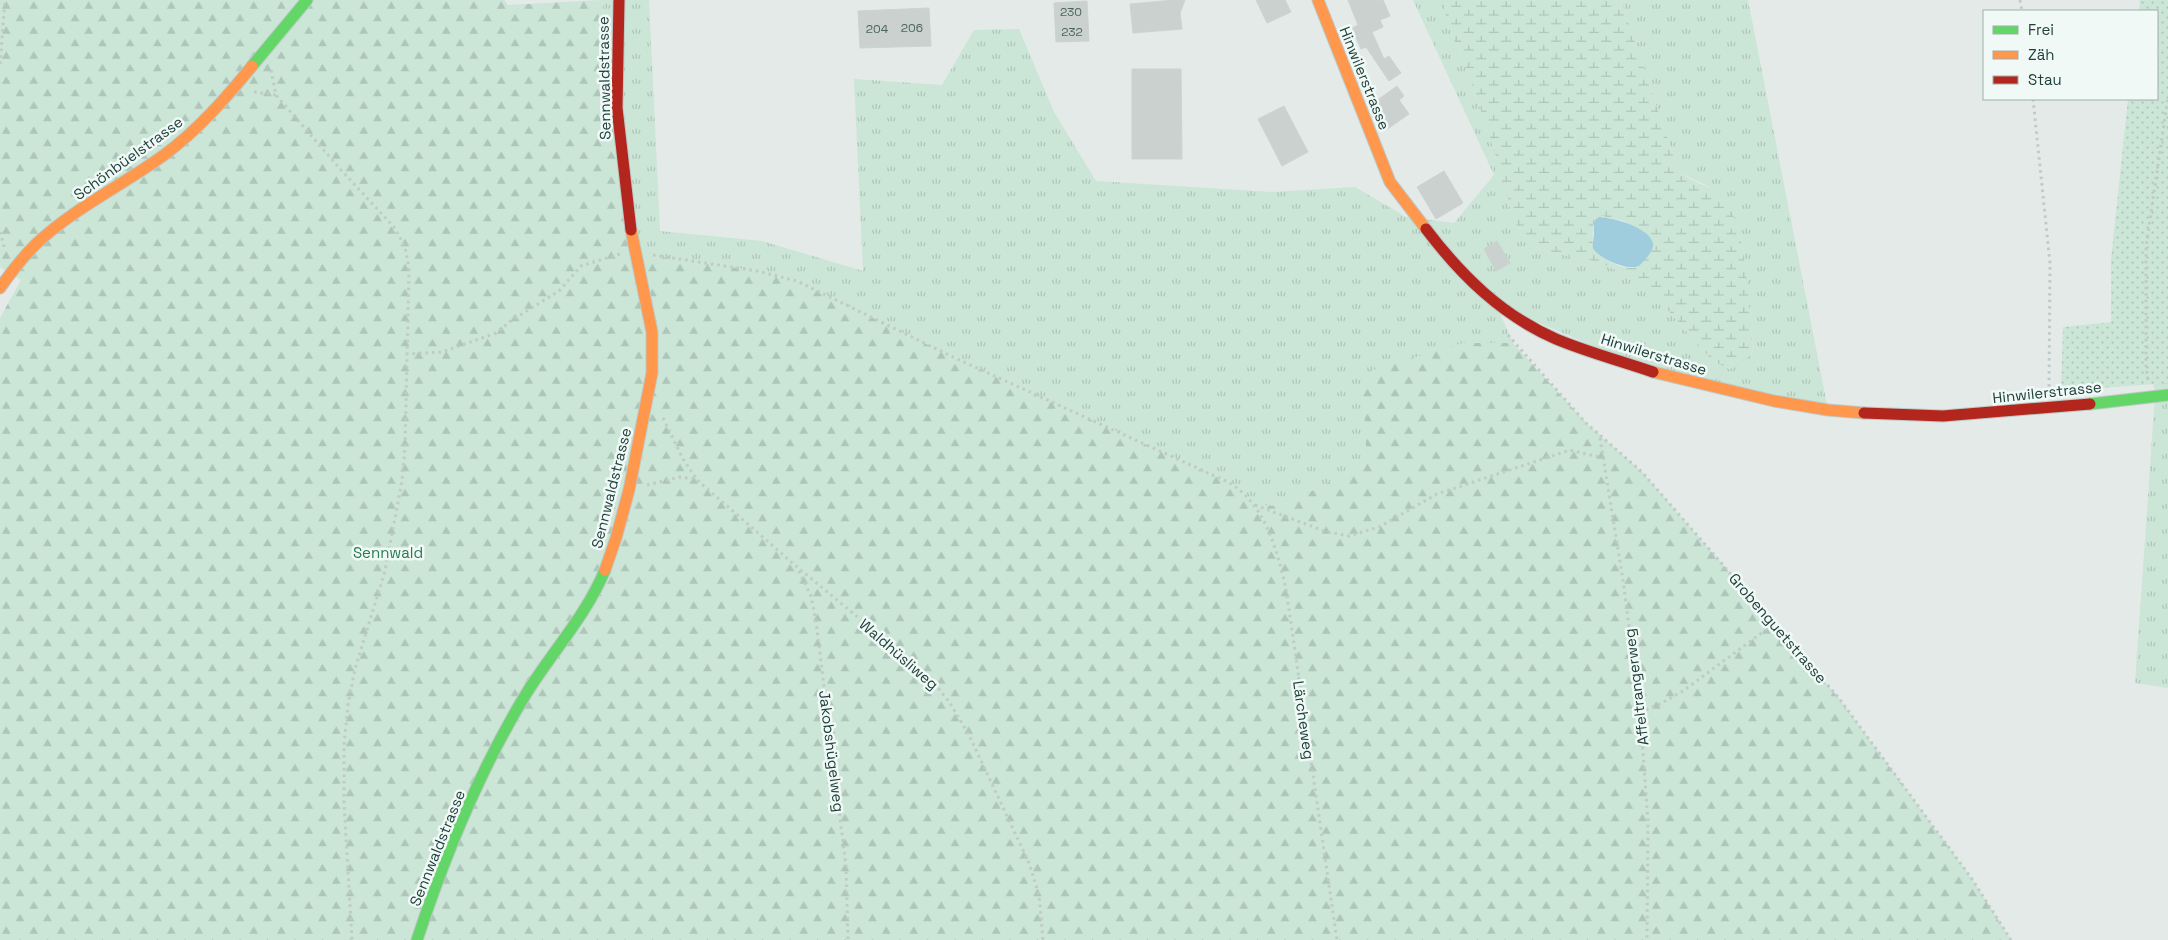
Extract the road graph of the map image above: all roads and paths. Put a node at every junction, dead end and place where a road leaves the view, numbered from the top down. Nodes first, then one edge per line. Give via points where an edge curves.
1 (4, 0) edge
2 (307, 0) edge
3 (619, 0) edge
4 (1318, 0) edge
5 (266, 48) junction
6 (0, 64) edge
7 (2168, 97) edge
8 (2034, 100) edge
9 (635, 253) junction
10 (0, 288) edge
11 (1513, 343) dead end
12 (406, 354) junction
13 (2168, 395) edge
14 (2150, 396) junction
15 (2048, 408) junction
16 (662, 417) dead end
17 (1600, 437) junction
18 (1603, 458) junction
19 (696, 479) junction
20 (627, 492) junction
21 (1254, 505) junction
22 (796, 566) junction
23 (1775, 623) junction
24 (1640, 712) junction
25 (352, 940) edge
26 (417, 940) edge
27 (848, 940) edge
28 (1043, 940) edge
29 (1337, 940) edge
30 (1647, 940) edge
31 (2011, 940) edge

1 - 6 path
2 - 5 street, Schönbüelstrasse
3 - 9 street, Sennwaldstrasse via 617,108
4 - 15 street, Hinwilerstrasse via 1390,182 1469,281 1524,323 1556,339 1663,375 1828,410 1943,416
5 - 10 street, Schönbüelstrasse via 187,137 40,240 17,262
5 - 12 path via 276,95 389,220 402,240 409,269
7 - 14 path via 2146,247 2146,366
8 - 15 path via 2050,263
9 - 12 path via 619,254 581,266 555,294 494,334 442,352
9 - 20 street, Sennwaldstrasse via 649,312 653,353 649,394
9 - 21 path via 757,271 798,282 1228,482
11 - 17 path, Grobenguetstrasse
12 - 25 path via 402,481 387,562 355,668 344,746 343,790
13 - 14 street, Hinwilerstrasse
14 - 15 street, Hinwilerstrasse
16 - 19 path, Waldhüsliweg
17 - 18 path, Affeltrangerweg
17 - 23 path, Grobenguetstrasse via 1642,472
18 - 21 path via 1570,450 1437,494 1379,527 1349,536 1326,532
18 - 24 path, Affeltrangerweg
19 - 20 path via 670,479
19 - 22 path, Waldhüsliweg
20 - 26 street, Sennwaldstrasse via 614,545 598,585 526,694 490,762 457,832
21 - 29 path, Lärcheweg via 1274,545 1286,589
22 - 27 path, Jakobshügelweg via 808,587 816,621 846,867
22 - 28 path, Waldhüsliweg via 926,676 961,719 1035,880 1042,912
23 - 24 path via 1683,691
23 - 31 path, Grobenguetstrasse via 1882,754 1972,879
24 - 30 path, Affeltrangerweg via 1648,820

